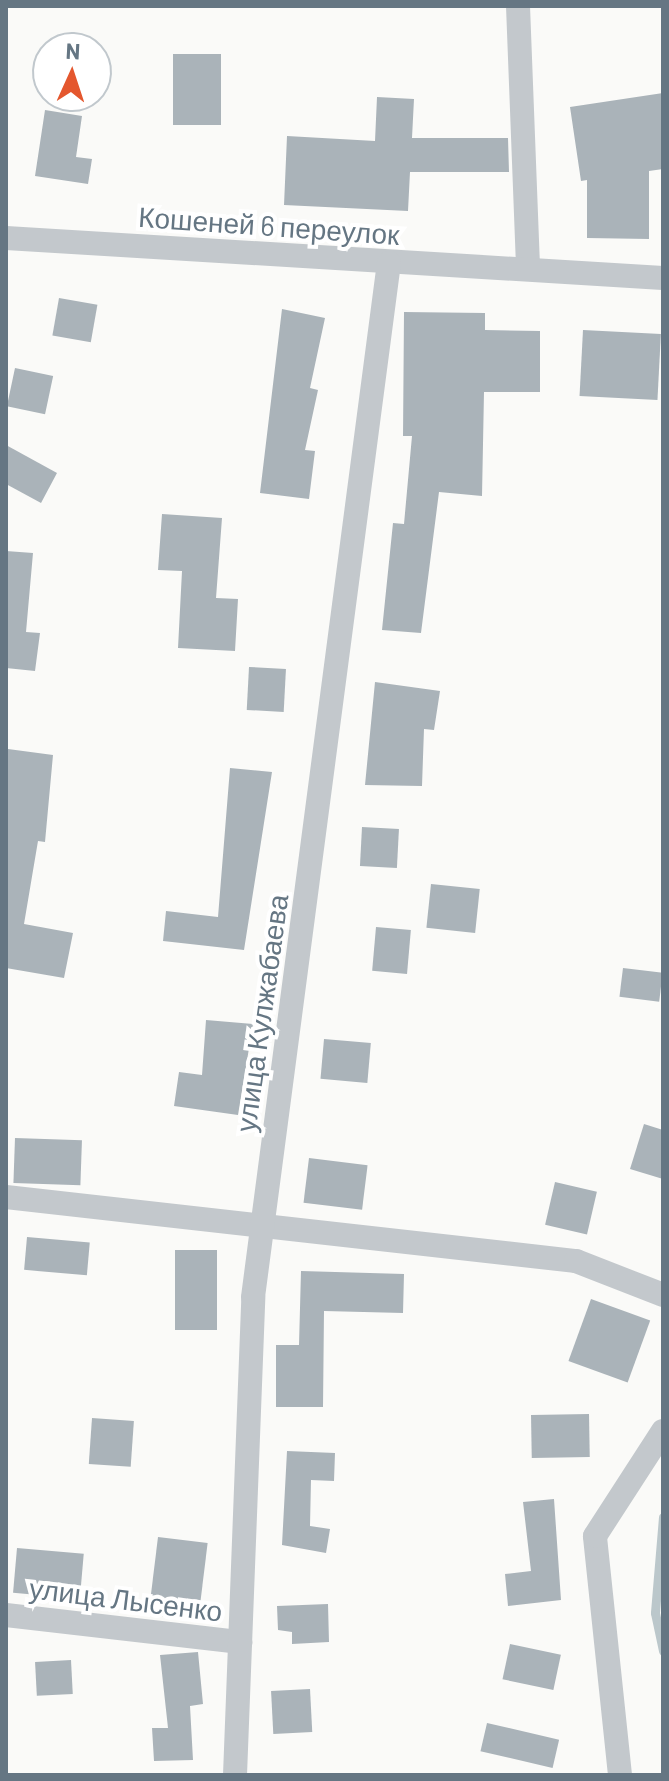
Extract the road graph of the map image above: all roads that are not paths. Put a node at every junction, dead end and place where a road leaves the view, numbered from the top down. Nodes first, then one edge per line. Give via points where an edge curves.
1 (518, 6) edge
2 (6, 238) edge
3 (389, 263) junction
4 (528, 269) junction
5 (663, 278) edge
6 (6, 1197) edge
7 (263, 1226) junction
8 (663, 1295) edge
9 (663, 1431) edge
10 (6, 1615) edge
11 (240, 1642) junction
12 (235, 1775) edge
13 (620, 1775) edge

1 - 4 street
2 - 3 street, Кошеней 6 переулок
3 - 4 street, Кошеней 6 переулок
3 - 7 street, улица Кулжабаева
4 - 5 street, Кошеней 6 переулок
6 - 7 street
7 - 8 street via 576,1261
7 - 11 street, улица Кулжабаева
9 - 13 street via 595,1536
10 - 11 street, улица Лысенко
11 - 12 street, улица Кулжабаева

